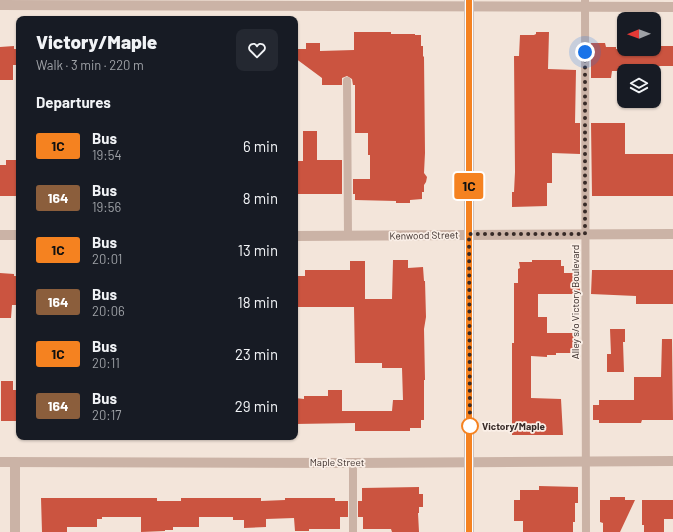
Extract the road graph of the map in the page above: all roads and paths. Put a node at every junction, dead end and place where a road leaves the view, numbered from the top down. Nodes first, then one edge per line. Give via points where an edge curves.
1 (469, 3) edge
2 (585, 4) edge
3 (0, 5) edge
4 (673, 7) edge
5 (346, 81) dead end
6 (469, 234) junction
7 (585, 234) junction
8 (673, 234) edge
9 (0, 235) edge
10 (16, 235) edge
11 (298, 236) edge
12 (348, 236) junction
13 (585, 461) junction
14 (673, 461) edge
15 (0, 462) edge
16 (16, 462) junction
17 (353, 462) junction
18 (469, 462) junction
19 (15, 532) edge
20 (353, 532) edge
21 (469, 532) edge
22 (586, 532) edge

1 - 2 street
1 - 3 street
1 - 6 main road
2 - 4 street
2 - 7 lane, Alley s/o Victory Boulevard
5 - 12 lane
6 - 7 street, Kenwood Street
6 - 12 street, Kenwood Street
6 - 18 main road
7 - 8 street, Kenwood Street
7 - 13 lane, Alley s/o Victory Boulevard
9 - 10 street
11 - 12 street, Kenwood Street
13 - 14 street, Maple Street
13 - 18 street, Maple Street
13 - 22 lane, Alley s/o Victory Boulevard
15 - 16 street, Maple Street
16 - 17 street, Maple Street
16 - 19 street
17 - 18 street, Maple Street
17 - 20 lane
18 - 21 main road

